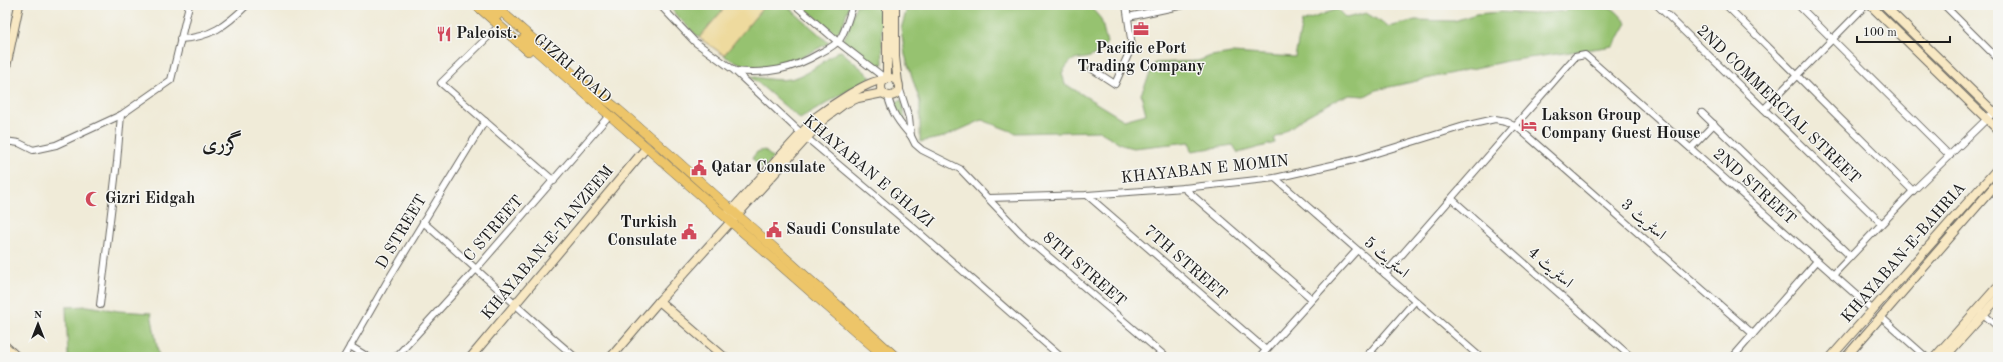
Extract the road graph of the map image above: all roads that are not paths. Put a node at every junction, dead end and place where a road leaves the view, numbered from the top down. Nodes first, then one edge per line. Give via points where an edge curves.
1 (19, 5) edge
2 (189, 5) edge
3 (247, 5) edge
4 (476, 5) edge
5 (485, 5) edge
6 (494, 5) edge
7 (501, 5) edge
8 (660, 5) edge
9 (795, 5) edge
10 (853, 5) edge
11 (887, 5) edge
12 (895, 5) edge
13 (1126, 5) edge
14 (1184, 5) edge
15 (1726, 5) edge
16 (1798, 5) edge
17 (1866, 5) edge
18 (1870, 5) edge
19 (1884, 5) edge
20 (1944, 5) edge
21 (1661, 6) edge
22 (1128, 17) junction
23 (499, 26) junction
24 (180, 39) junction
25 (1833, 39) junction
26 (838, 42) junction
27 (1998, 58) edge
28 (1092, 69) dead end
29 (735, 71) junction
30 (5, 72) edge
31 (1798, 75) junction
32 (886, 79) junction
33 (577, 83) junction
34 (899, 85) junction
35 (886, 94) junction
36 (614, 106) junction
37 (1764, 109) junction
38 (1997, 112) edge
39 (1702, 113) dead end
40 (121, 115) junction
41 (609, 118) junction
42 (1987, 119) junction
43 (484, 121) junction
44 (1714, 124) junction
45 (1516, 126) junction
46 (1998, 130) edge
47 (804, 135) junction
48 (911, 136) junction
49 (5, 140) edge
50 (646, 148) junction
51 (1691, 148) junction
52 (1950, 156) junction
53 (1998, 168) edge
54 (1276, 178) junction
55 (554, 181) junction
56 (1998, 182) edge
57 (1184, 188) junction
58 (1913, 191) junction
59 (1087, 195) junction
60 (989, 198) junction
61 (1452, 199) junction
62 (731, 216) junction
63 (423, 222) junction
64 (1881, 223) junction
65 (1949, 224) junction
66 (1956, 230) junction
67 (1357, 250) junction
68 (1850, 256) junction
69 (1817, 261) junction
70 (477, 268) junction
71 (1384, 274) junction
72 (1833, 275) junction
73 (1998, 286) edge
74 (1998, 298) edge
75 (1312, 299) junction
76 (659, 301) junction
77 (1415, 301) junction
78 (100, 304) dead end
79 (515, 306) junction
80 (1873, 310) junction
81 (1981, 312) junction
82 (1881, 317) junction
83 (1998, 327) edge
84 (1753, 334) junction
85 (5, 346) edge
86 (350, 346) junction
87 (1266, 350) junction
88 (1370, 352) junction
89 (5, 354) edge
90 (8, 357) edge
91 (17, 357) edge
92 (344, 357) edge
93 (368, 357) edge
94 (396, 357) edge
95 (471, 357) edge
96 (575, 357) edge
97 (612, 357) edge
98 (724, 357) edge
99 (885, 357) edge
100 (896, 357) edge
101 (1061, 357) edge
102 (1166, 357) edge
103 (1260, 357) edge
104 (1366, 357) edge
105 (1376, 357) edge
106 (1480, 357) edge
107 (1630, 357) edge
108 (1733, 357) edge
109 (1831, 357) edge
110 (1846, 357) edge
111 (1926, 357) edge
112 (1935, 357) edge
113 (1945, 357) edge

1 - 30 main road
2 - 24 street
3 - 24 street via 219,29 196,38
4 - 23 main road, GIZRI ROAD
5 - 33 main road
6 - 33 main road
7 - 36 main road, GIZRI ROAD
8 - 29 street, KHAYABAN E GHAZI via 695,42
9 - 26 street
10 - 26 street
11 - 32 main road
12 - 34 main road via 895,57
13 - 22 street
14 - 22 street
15 - 31 street
16 - 25 street
17 - 25 street
18 - 42 main road
19 - 38 main road
20 - 27 street
21 - 37 street, 2ND COMMERCIAL STREET
22 - 28 street via 1132,46 1115,84
23 - 41 main road, GIZRI ROAD via 597,112
23 - 43 street via 441,83
24 - 40 street via 171,80
25 - 31 street
25 - 52 street
26 - 29 street via 811,59 786,70 759,73
26 - 32 street
29 - 47 street, KHAYABAN E GHAZI
31 - 37 street
31 - 58 street
32 - 34 main road via 894,79
32 - 35 main road via 881,86
32 - 47 main road via 878,80 832,105 816,117
33 - 36 main road
33 - 41 main road
34 - 35 main road via 895,95
34 - 48 street via 909,118
35 - 47 main road via 858,98 844,104
35 - 48 street via 895,115
36 - 62 main road
37 - 64 street, 2ND COMMERCIAL STREET
38 - 42 street
39 - 44 street
40 - 49 street via 56,145 37,150
40 - 78 street
41 - 50 main road, GIZRI ROAD
41 - 55 street, C STREET
42 - 46 main road
42 - 52 street
43 - 55 street
43 - 63 street, D STREET
44 - 51 street
44 - 68 street
45 - 51 street, 2ND STREET via 1575,57 1581,54 1589,57
45 - 54 street, KHAYABAN E MOMIN via 1495,119 1354,160
45 - 61 street
45 - 84 street, اسٹریٹ 3
47 - 62 main road
47 - 101 street, KHAYABAN E GHAZI
48 - 60 street via 922,150 960,169
50 - 62 main road, GIZRI ROAD
50 - 79 main road, KHAYABAN-E-TANZEEM
51 - 69 street, 2ND STREET
52 - 58 street
53 - 65 main road, KHAYABAN-E-BAHRIA
54 - 57 street, KHAYABAN E MOMIN
54 - 67 street, اسٹریٹ 5
55 - 70 street, C STREET
56 - 66 main road, KHAYABAN-E-BAHRIA
57 - 59 street, KHAYABAN E MOMIN
57 - 75 street
58 - 64 street
59 - 60 street, KHAYABAN E MOMIN
59 - 87 street, 7TH STREET
60 - 102 street, 8TH STREET via 1021,233
61 - 71 street
61 - 107 street, اسٹریٹ 4
62 - 76 main road
62 - 99 main road
62 - 100 main road
63 - 70 street
63 - 86 street, D STREET
64 - 68 street
65 - 66 main road
65 - 80 main road, KHAYABAN-E-BAHRIA
66 - 82 main road, KHAYABAN-E-BAHRIA
67 - 71 street, اسٹریٹ 5
67 - 75 street
68 - 72 street
69 - 72 street, 2ND STREET
69 - 84 street
70 - 79 street
70 - 94 street, C STREET
71 - 77 street, اسٹریٹ 5
72 - 80 street, 2ND STREET
73 - 81 main road
74 - 81 main road
75 - 87 street
76 - 97 main road
76 - 98 main road
77 - 88 street
77 - 106 street, اسٹریٹ 5
79 - 95 main road, KHAYABAN-E-TANZEEM
79 - 96 street
80 - 109 main road, KHAYABAN-E-BAHRIA
81 - 83 street
81 - 112 main road
81 - 113 main road
82 - 110 main road, KHAYABAN-E-BAHRIA
82 - 111 street
84 - 108 street
85 - 91 main road
86 - 92 street, D STREET
86 - 93 street
87 - 103 street
88 - 104 street
88 - 105 street
89 - 90 main road

